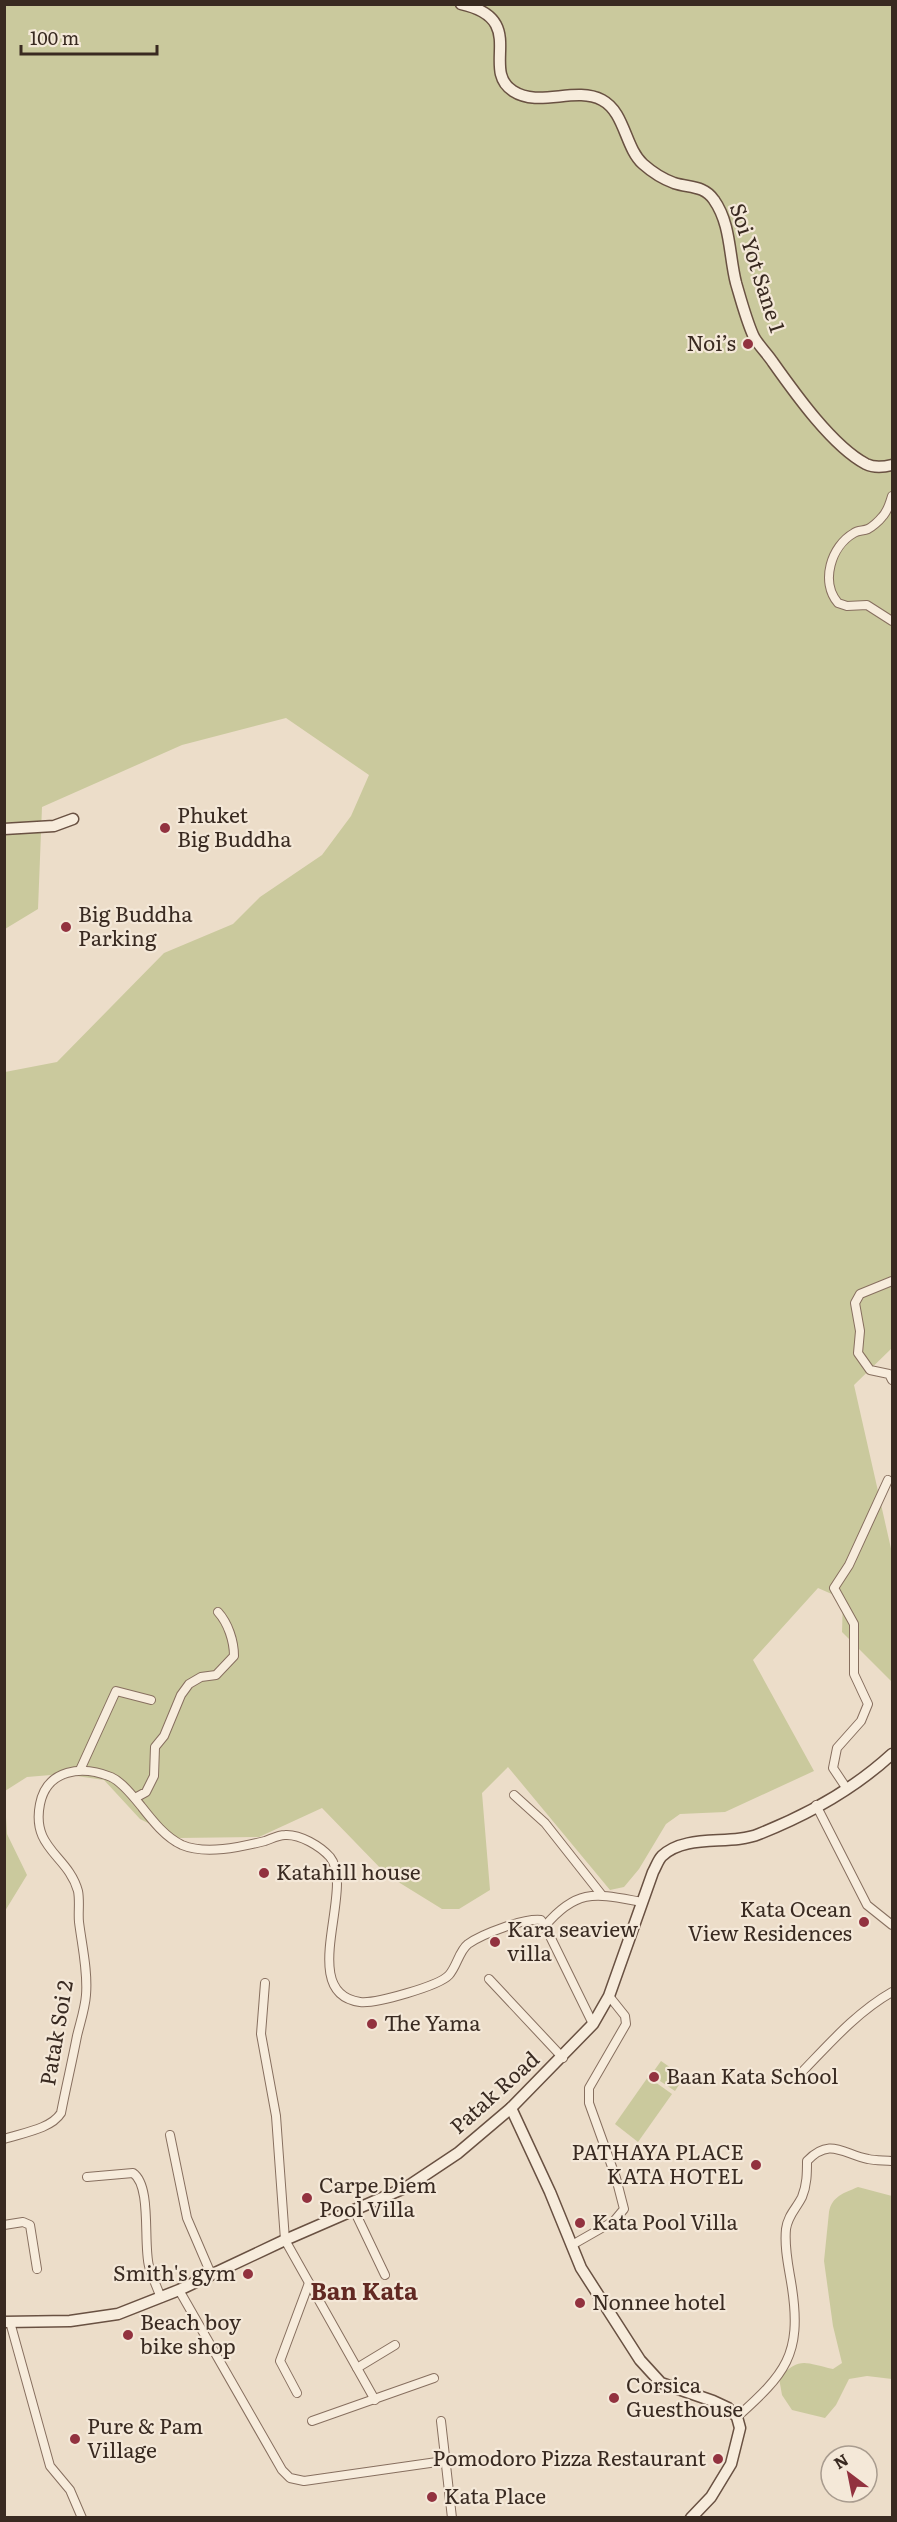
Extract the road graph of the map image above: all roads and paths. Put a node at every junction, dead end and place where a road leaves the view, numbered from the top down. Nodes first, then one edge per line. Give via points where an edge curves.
1 (461, 4) edge
2 (892, 465) edge
3 (892, 496) edge
4 (892, 621) edge
5 (74, 819) dead end
6 (4, 829) edge
7 (892, 1281) edge
8 (892, 1380) edge
9 (888, 1480) dead end
10 (218, 1612) dead end
11 (151, 1700) dead end
12 (892, 1754) edge
13 (80, 1770) junction
14 (847, 1789) junction
15 (514, 1795) dead end
16 (135, 1798) junction
17 (816, 1805) junction
18 (601, 1894) junction
19 (642, 1902) junction
20 (892, 1925) edge
21 (545, 1926) junction
22 (489, 1979) dead end
23 (265, 1983) dead end
24 (892, 1992) edge
25 (609, 1996) junction
26 (593, 2024) junction
27 (563, 2058) junction
28 (802, 2073) dead end
29 (512, 2108) junction
30 (170, 2135) dead end
31 (4, 2139) edge
32 (892, 2161) edge
33 (87, 2177) dead end
34 (354, 2211) junction
35 (4, 2225) edge
36 (285, 2240) junction
37 (572, 2245) junction
38 (37, 2269) dead end
39 (211, 2274) junction
40 (385, 2275) dead end
41 (309, 2283) junction
42 (178, 2290) junction
43 (161, 2298) junction
44 (7, 2322) edge
45 (395, 2345) dead end
46 (357, 2368) junction
47 (434, 2378) dead end
48 (297, 2393) dead end
49 (375, 2400) junction
50 (736, 2417) junction
51 (312, 2421) dead end
52 (441, 2421) dead end
53 (444, 2461) junction
54 (81, 2517) edge
55 (452, 2517) edge
56 (692, 2517) edge

1 - 2 street, Soi Yot Sane 1 via 491,16 499,30 501,75 512,91 532,97 582,94 603,100 616,114 642,164 664,179 699,187 714,199 725,224 736,283 754,336 790,386 851,454 868,465
3 - 4 street via 884,516 844,540 829,573 829,587 838,603 867,605
5 - 6 street via 54,826
7 - 8 street via 860,1294 855,1303 860,1331 858,1353 870,1370 889,1374
9 - 14 street via 849,1565 834,1588 854,1624 854,1674 868,1704 861,1721 837,1748 833,1768
10 - 16 street via 234,1642 234,1656 216,1675 201,1677 181,1695 164,1736 155,1747 154,1776 146,1792
11 - 13 street via 116,1690
12 - 14 street, Patak Road
13 - 16 street via 112,1778
13 - 31 street, Patak Soi 2 via 62,1773 44,1791 38,1819 42,1839 78,1891 86,1995 61,2113 49,2124
14 - 17 street, Patak Road
15 - 18 street via 545,1823
16 - 21 street via 166,1834 183,1845 207,1850 284,1834 323,1850 333,1861 337,1876 329,1959 332,1981 342,1996 361,2002 416,1991 448,1977 466,1945 488,1934 532,1918 541,1920
17 - 19 street, Patak Road via 756,1836 676,1848 661,1857
17 - 20 street via 867,1905
18 - 19 street
18 - 21 street via 560,1908
19 - 25 street, Patak Road
21 - 26 street
22 - 27 street
23 - 36 street via 261,2034 276,2116
24 - 28 street via 873,2003
25 - 26 street, Patak Road
25 - 37 street via 625,2016 626,2024 589,2088 590,2103 624,2209 614,2221
26 - 27 street, Patak Road
27 - 29 street, Patak Road
29 - 34 street, Patak Road via 458,2153 407,2187
29 - 37 street
30 - 39 street via 188,2218
32 - 50 street via 828,2147 815,2152 807,2161 806,2186 788,2218 786,2262 796,2316 793,2350 771,2386
33 - 43 street via 133,2173 137,2176 143,2189 148,2265
34 - 36 street, Patak Road
34 - 40 street
35 - 38 street via 30,2225
36 - 39 street, Patak Road
36 - 41 street
37 - 50 street via 581,2268 615,2322 661,2383 713,2401
39 - 42 street, Patak Road
41 - 46 street
41 - 48 street via 280,2361
42 - 43 street, Patak Road
42 - 53 street via 290,2478 304,2481
43 - 44 street, Patak Road via 118,2314 70,2321
44 - 54 street via 50,2466 70,2490
45 - 46 street
46 - 49 street
47 - 49 street
49 - 51 street
50 - 56 street via 740,2428 731,2464 711,2497
52 - 53 street
53 - 55 street

